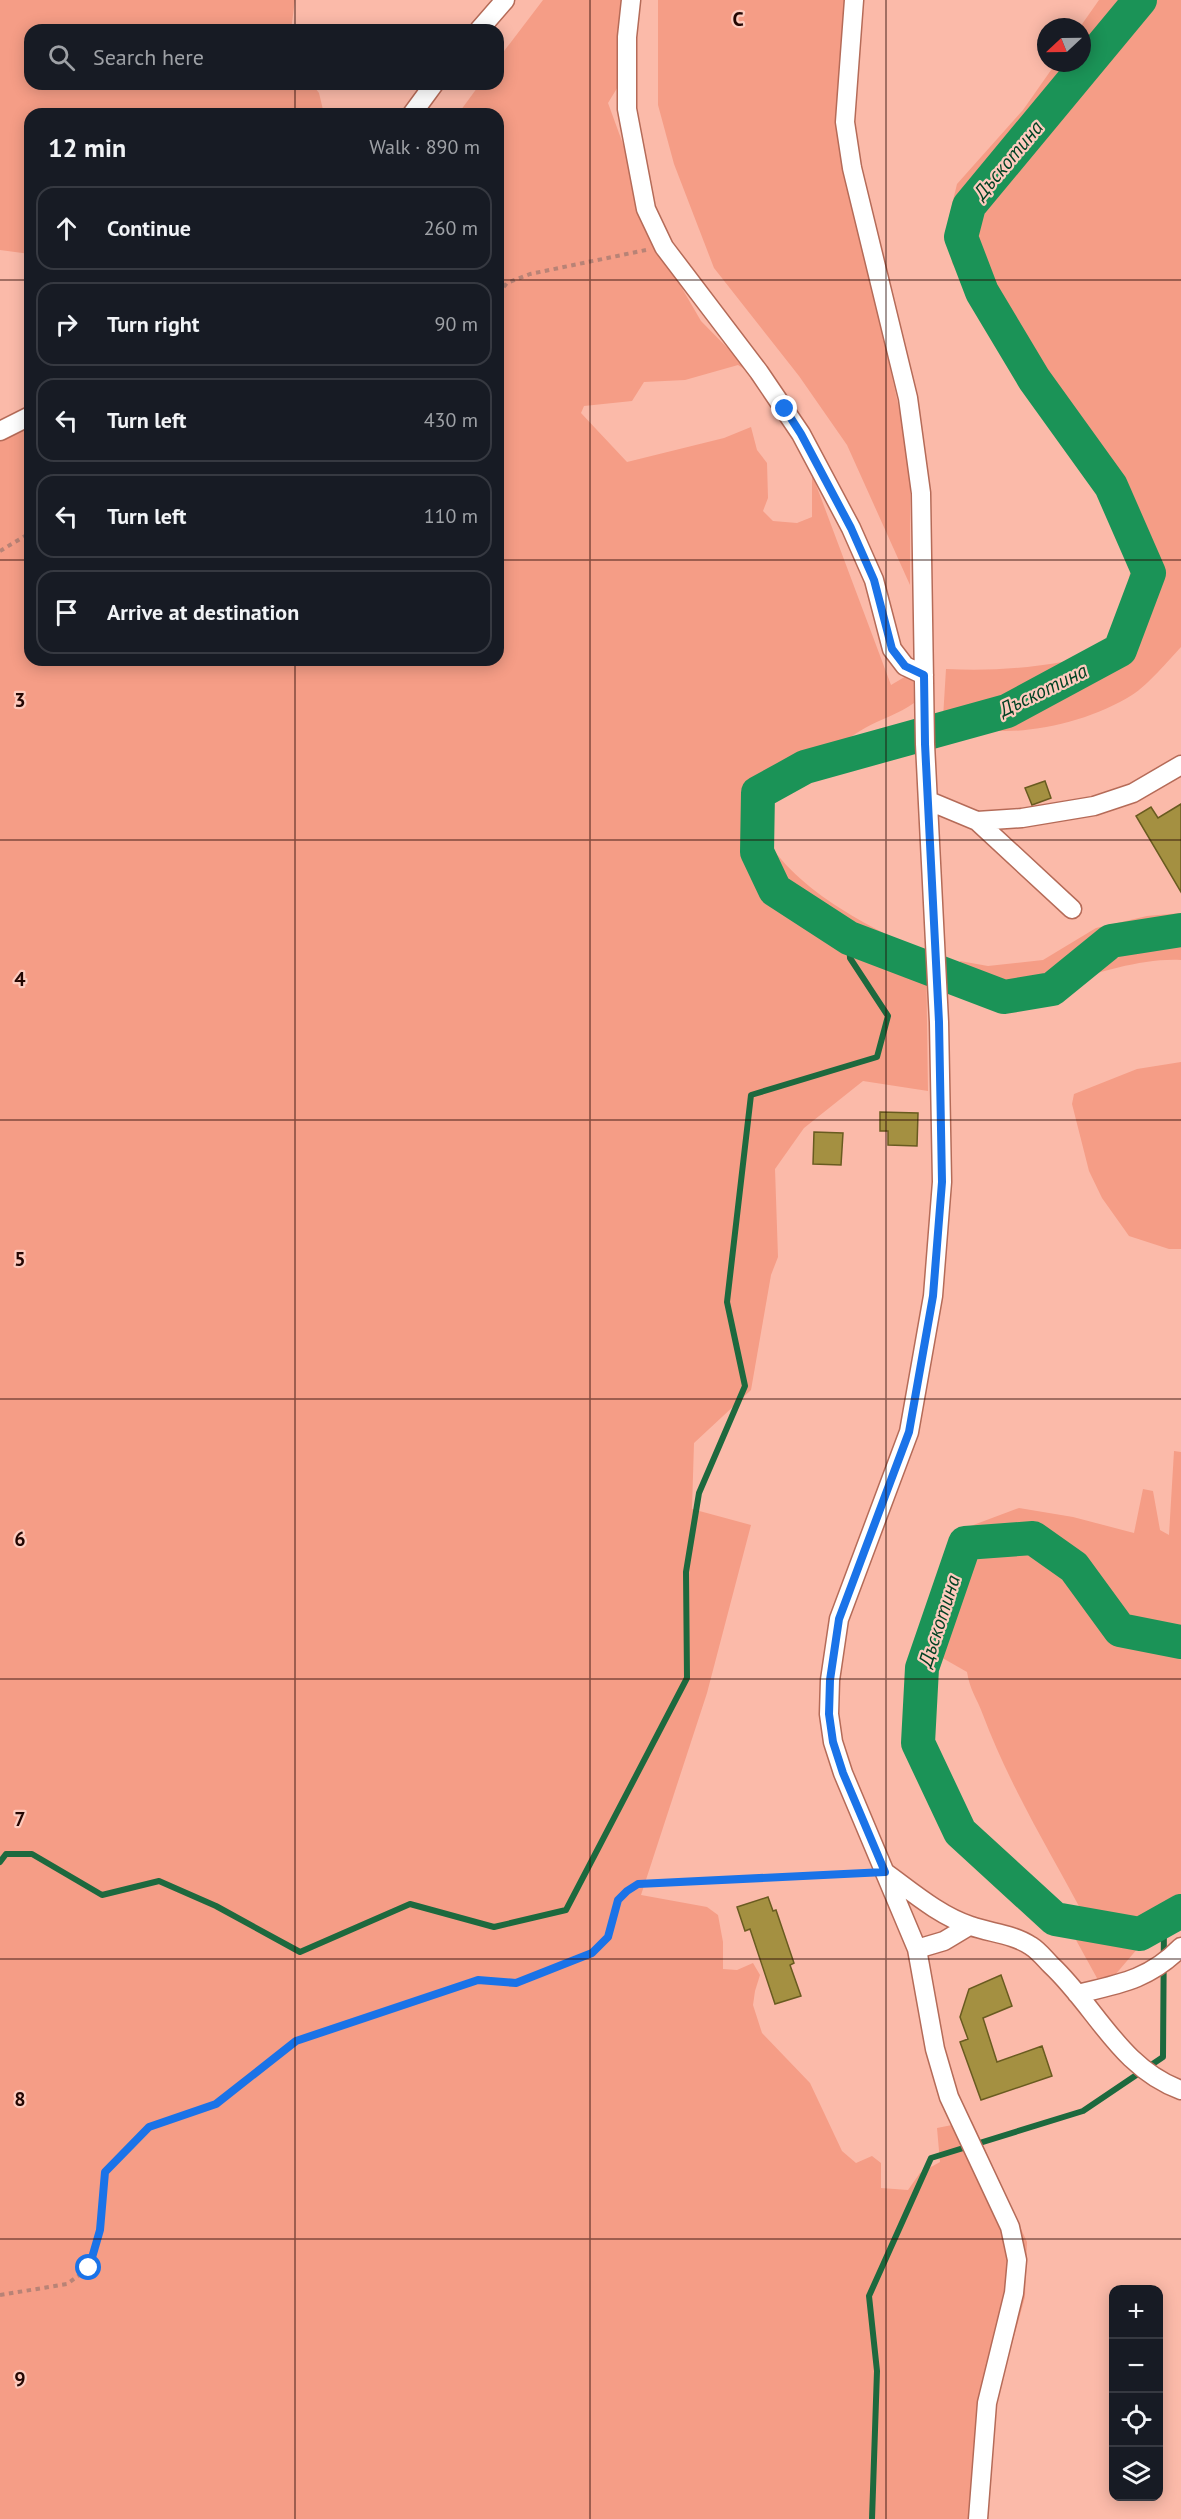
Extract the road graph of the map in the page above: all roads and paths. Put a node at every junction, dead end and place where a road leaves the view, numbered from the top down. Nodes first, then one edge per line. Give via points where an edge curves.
1 (505, 0) edge
2 (631, 0) edge
3 (854, 0) edge
4 (484, 24) edge
5 (430, 90) edge
6 (417, 108) edge
7 (664, 247) junction
8 (504, 287) edge
9 (24, 420) edge
10 (0, 431) edge
11 (24, 537) edge
12 (0, 551) edge
13 (924, 675) junction
14 (1181, 765) edge
15 (928, 801) junction
16 (977, 821) junction
17 (1072, 909) dead end
18 (885, 1872) junction
19 (969, 1926) junction
20 (1181, 1947) edge
21 (917, 1949) junction
22 (1077, 1994) junction
23 (1181, 2091) edge
24 (0, 2295) edge
25 (978, 2519) edge

1 - 4 street
2 - 7 street via 627,109 646,209
3 - 13 street via 845,122 852,168 908,398 921,493
5 - 6 street
7 - 8 path via 530,274
7 - 13 street via 801,434 874,580 892,649 905,666
9 - 10 street
11 - 12 path
13 - 15 street
14 - 16 street via 1133,793 1094,806
15 - 16 street
15 - 18 street via 942,1182 933,1296 909,1432 839,1619 830,1680 833,1742
16 - 17 street
18 - 19 street via 924,1901
18 - 21 street
18 - 24 path via 638,1884 618,1900 608,1937 592,1953 516,1983 478,1980 296,2041 216,2104 149,2127 105,2172 100,2230 89,2268 67,2284
19 - 21 street via 944,1941
19 - 22 street via 1005,1934 1032,1947
20 - 22 street via 1165,1964 1142,1976
21 - 25 street via 935,2049 949,2097 1010,2227 1017,2260 1014,2293 987,2403
22 - 23 street via 1113,2042 1140,2067

